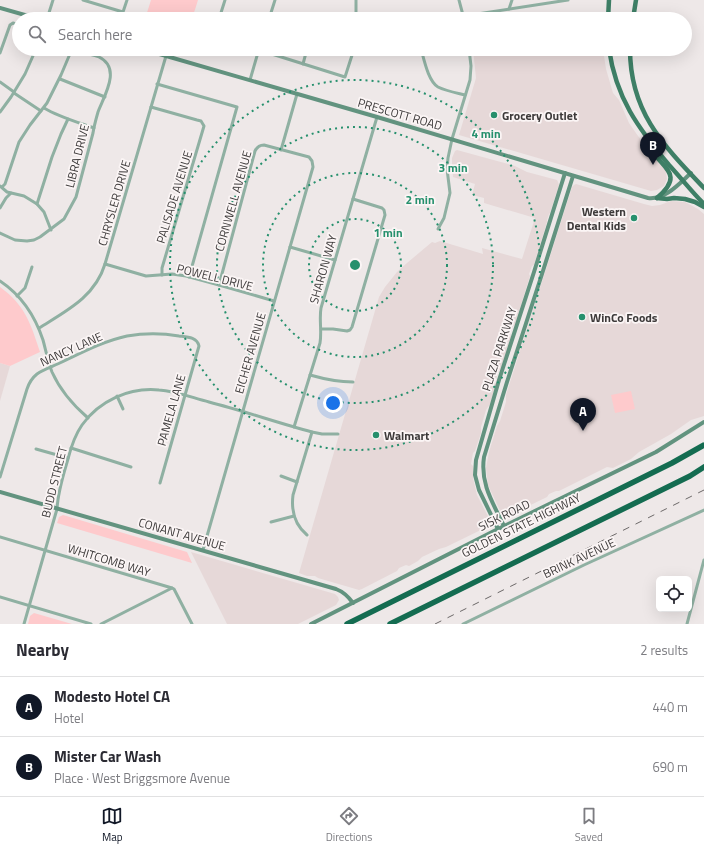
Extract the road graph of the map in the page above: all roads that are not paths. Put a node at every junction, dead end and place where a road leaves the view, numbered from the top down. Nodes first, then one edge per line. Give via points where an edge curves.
1 (53, 0) edge
2 (83, 0) edge
3 (127, 0) edge
4 (225, 0) edge
5 (275, 0) edge
6 (356, 0) edge
7 (459, 0) edge
8 (512, 0) edge
9 (568, 0) edge
10 (609, 0) edge
11 (636, 0) edge
12 (0, 8) edge
13 (509, 9) junction
14 (14, 12) edge
15 (49, 12) edge
16 (221, 12) edge
17 (271, 12) edge
18 (356, 12) edge
19 (462, 12) edge
20 (494, 12) edge
21 (608, 12) edge
22 (634, 12) edge
23 (12, 24) edge
24 (0, 53) edge
25 (33, 56) edge
26 (70, 56) edge
27 (96, 56) edge
28 (166, 56) joint
29 (257, 56) edge
30 (280, 56) edge
31 (305, 56) edge
32 (352, 56) edge
33 (423, 56) edge
34 (470, 56) edge
35 (610, 56) edge
36 (631, 56) edge
37 (303, 64) junction
38 (60, 79) junction
39 (250, 80) junction
40 (0, 82) edge
41 (157, 84) junction
42 (14, 93) junction
43 (297, 94) junction
44 (466, 95) junction
45 (105, 97) junction
46 (151, 107) junction
47 (44, 108) junction
48 (41, 111) junction
49 (0, 112) edge
50 (377, 117) junction
51 (68, 119) junction
52 (94, 128) junction
53 (640, 129) junction
54 (452, 140) junction
55 (281, 150) junction
56 (565, 173) junction
57 (690, 173) junction
58 (573, 176) junction
59 (683, 180) junction
60 (1, 186) edge
61 (704, 188) edge
62 (11, 193) junction
63 (657, 198) junction
64 (353, 199) junction
65 (37, 204) junction
66 (704, 206) edge
67 (0, 208) edge
68 (438, 229) dead end
69 (51, 230) junction
70 (0, 233) edge
71 (290, 247) junction
72 (335, 260) junction
73 (105, 264) junction
74 (32, 267) dead end
75 (162, 275) junction
76 (189, 277) junction
77 (0, 281) edge
78 (219, 285) junction
79 (17, 296) junction
80 (274, 301) junction
81 (39, 328) junction
82 (321, 329) junction
83 (197, 341) joint
84 (50, 367) junction
85 (310, 374) junction
86 (353, 382) dead end
87 (185, 395) junction
88 (117, 396) junction
89 (124, 409) dead end
90 (243, 411) junction
91 (88, 418) junction
92 (704, 422) edge
93 (294, 427) junction
94 (312, 432) junction
95 (338, 434) dead end
96 (704, 441) edge
97 (704, 445) edge
98 (71, 448) junction
99 (36, 449) dead end
100 (68, 458) junction
101 (672, 463) junction
102 (131, 467) dead end
103 (704, 467) edge
104 (280, 476) dead end
105 (0, 477) edge
106 (297, 482) junction
107 (160, 483) dead end
108 (0, 492) edge
109 (57, 509) junction
110 (704, 510) edge
111 (294, 516) junction
112 (271, 522) dead end
113 (504, 526) junction
114 (498, 529) junction
115 (307, 535) dead end
116 (0, 537) edge
117 (45, 550) junction
118 (203, 550) junction
119 (704, 560) edge
120 (172, 588) junction
121 (0, 597) edge
122 (353, 603) junction
123 (29, 606) junction
124 (24, 624) edge
125 (91, 624) edge
126 (101, 624) edge
127 (192, 624) edge
128 (311, 624) edge
129 (347, 624) edge
130 (390, 624) edge
131 (463, 624) edge
132 (687, 624) edge

1 - 15 street
2 - 3 street via 123,12
4 - 16 street
5 - 17 street
6 - 18 street
7 - 19 street
8 - 13 street
9 - 13 street
10 - 21 main road
11 - 22 main road
12 - 14 street
13 - 20 street
23 - 24 street
25 - 42 street
26 - 38 street
27 - 45 street, LIBRA DRIVE via 106,62 110,69
28 - 39 street, PRESCOTT ROAD
28 - 41 street, CHRYSLER DRIVE
29 - 39 street
30 - 37 street
31 - 37 street
32 - 37 street via 346,77
33 - 44 street via 434,83 440,88
34 - 44 street via 471,73
35 - 53 main road via 618,87
36 - 57 main road via 633,80 642,109 659,137
38 - 45 street
38 - 47 street
39 - 43 street, PRESCOTT ROAD
40 - 42 street
41 - 46 street, CHRYSLER DRIVE
41 - 76 street via 237,108
42 - 48 street
42 - 49 street
43 - 50 street, PRESCOTT ROAD
43 - 55 street
44 - 54 street
45 - 52 street, LIBRA DRIVE
46 - 73 street, CHRYSLER DRIVE
46 - 75 street, PALISADE AVENUE via 204,124
47 - 48 street
47 - 51 street
48 - 60 street via 21,138 5,184
50 - 54 street, PRESCOTT ROAD
50 - 64 street, SHARON WAY
51 - 52 street
51 - 65 street via 52,157
52 - 69 street, LIBRA DRIVE via 76,197 64,219
53 - 59 main road
53 - 63 main road via 650,148 671,175 665,192
54 - 56 street, PRESCOTT ROAD
54 - 68 street via 447,164 450,193 444,218
55 - 71 street, EICHER AVENUE via 309,157 313,167
55 - 78 street, CORNWELL AVENUE via 264,145 259,146 256,151
56 - 58 street, PRESCOTT ROAD
56 - 114 street, PLAZA PARKWAY via 476,461 479,490
57 - 59 street
57 - 61 main road
58 - 63 street, PRESCOTT ROAD via 648,198
58 - 113 street, PLAZA PARKWAY via 482,465 489,496
59 - 63 street
59 - 66 main road
60 - 62 street
62 - 65 street via 24,196
62 - 67 street
63 - 66 main road via 685,199
64 - 72 street, SHARON WAY
64 - 82 street via 378,206 384,210 385,215 353,326 347,331
65 - 69 street via 44,212
69 - 70 street, LIBRA DRIVE via 34,240 27,241 15,240
71 - 72 street
71 - 80 street, EICHER AVENUE
72 - 82 street, SHARON WAY via 322,308
73 - 75 street, POWELL DRIVE via 146,276
73 - 81 street, CHRYSLER DRIVE via 100,279 87,294
74 - 79 street via 25,288
75 - 76 street, POWELL DRIVE
76 - 78 street, POWELL DRIVE
77 - 79 street
78 - 80 street, POWELL DRIVE
79 - 81 street
80 - 90 street, EICHER AVENUE
81 - 84 street
82 - 85 street, SHARON WAY via 320,343
83 - 84 street, NANCY LANE via 182,336 161,334 127,336
83 - 87 street, PAMELA LANE via 199,346
84 - 91 street via 68,398
84 - 105 street, NANCY LANE via 29,384
85 - 86 street via 328,380
85 - 93 street, SHARON WAY
87 - 88 street, BUDD STREET via 152,389
87 - 90 street, BUDD STREET
87 - 107 street, PAMELA LANE
88 - 89 street
88 - 91 street, BUDD STREET
90 - 93 street, BUDD STREET
90 - 118 street, EICHER AVENUE
91 - 98 street, BUDD STREET
92 - 113 street, SISK ROAD via 656,452
93 - 94 street, BUDD STREET
94 - 95 street, BUDD STREET
94 - 106 street
96 - 101 highway
97 - 101 highway, GOLDEN STATE HIGHWAY
98 - 100 street, BUDD STREET
98 - 102 street
99 - 100 street
100 - 109 street, BUDD STREET via 58,490
101 - 129 highway, GOLDEN STATE HIGHWAY
103 - 130 highway
104 - 106 street
106 - 111 street via 292,502
108 - 109 street, CONANT AVENUE
109 - 117 street, BUDD STREET
109 - 118 street, CONANT AVENUE
110 - 131 street, BRINK AVENUE
111 - 112 street
111 - 115 street via 299,527
113 - 114 street, SISK ROAD
114 - 122 street, SISK ROAD
116 - 117 street, WHITCOMB WAY
117 - 120 street, WHITCOMB WAY
117 - 123 street, BUDD STREET
118 - 122 street, CONANT AVENUE via 336,589
119 - 132 street
120 - 126 street
120 - 127 street
121 - 123 street
122 - 128 street, SISK ROAD
123 - 124 street, BUDD STREET
123 - 125 street

